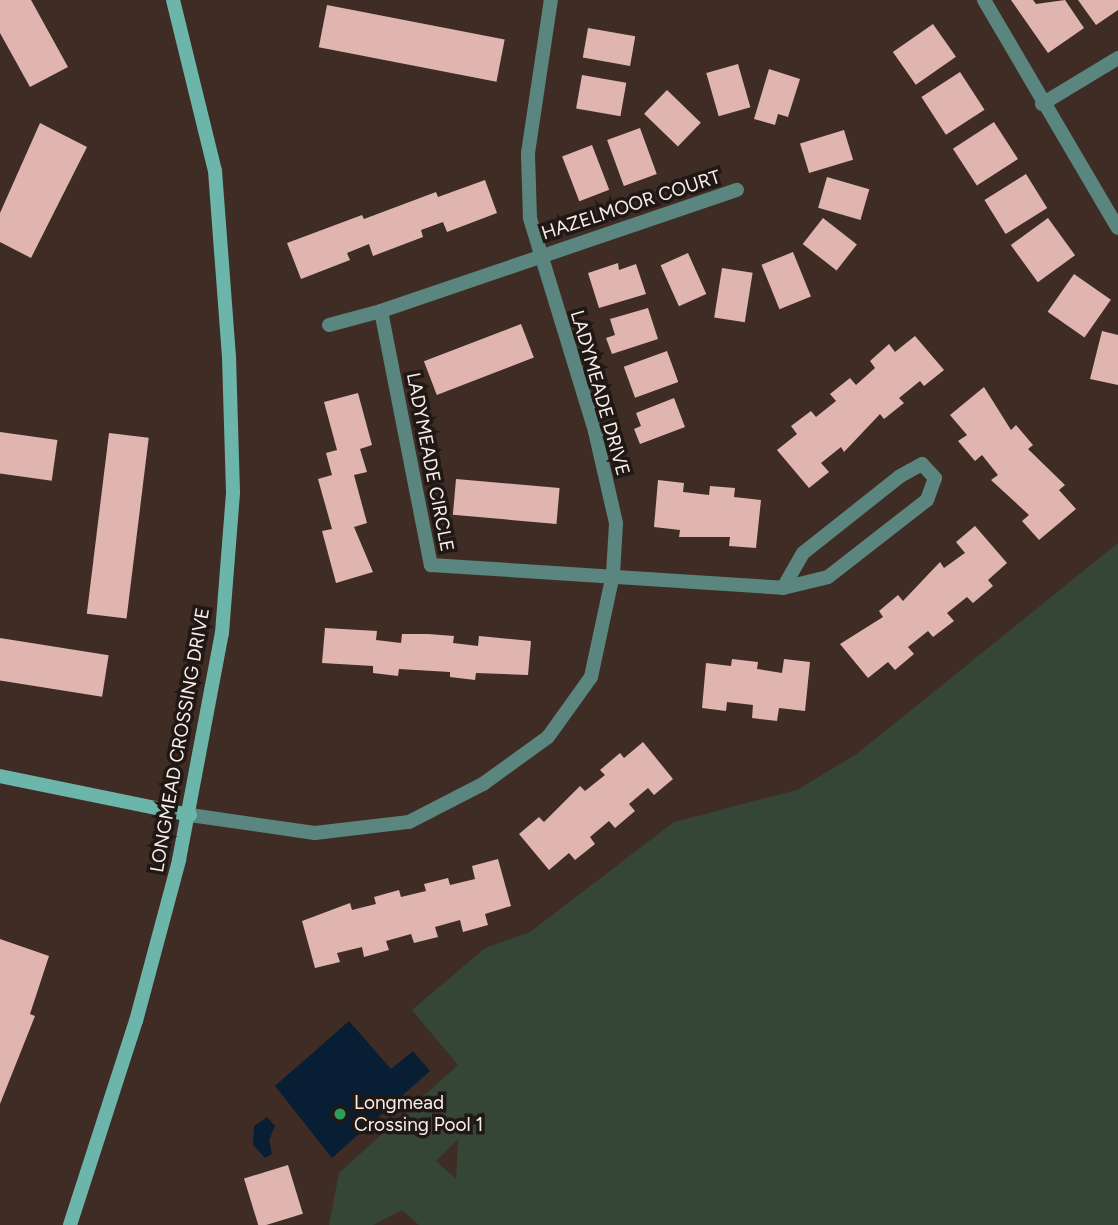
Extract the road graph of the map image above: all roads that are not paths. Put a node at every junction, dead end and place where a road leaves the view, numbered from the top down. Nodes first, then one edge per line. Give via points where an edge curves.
1 (173, 0) edge
2 (551, 0) edge
3 (984, 0) edge
4 (1118, 58) edge
5 (1042, 104) junction
6 (737, 190) dead end
7 (1118, 228) edge
8 (538, 256) junction
9 (381, 312) junction
10 (329, 325) dead end
11 (613, 574) junction
12 (783, 588) junction
13 (0, 775) edge
14 (190, 815) junction
15 (69, 1225) edge

1 - 14 street, LONGMEAD CROSSING DRIVE via 215,171 229,357 233,492 222,633
2 - 8 street, LADYMEADE DRIVE via 528,153 530,218
3 - 5 street
4 - 5 street
5 - 7 street
6 - 8 street, HAZELMOOR COURT
8 - 9 street
8 - 11 street, LADYMEADE DRIVE via 595,431 616,523
9 - 10 street
9 - 11 street, LADYMEADE CIRCLE via 431,565
11 - 12 street
11 - 14 street, LADYMEADE DRIVE via 591,677 548,737 484,784 409,822 315,832
12 - 12 street via 828,577 927,500 935,478 922,464 899,477 803,553
13 - 14 street
14 - 15 street, LONGMEAD CROSSING DRIVE via 136,1021

